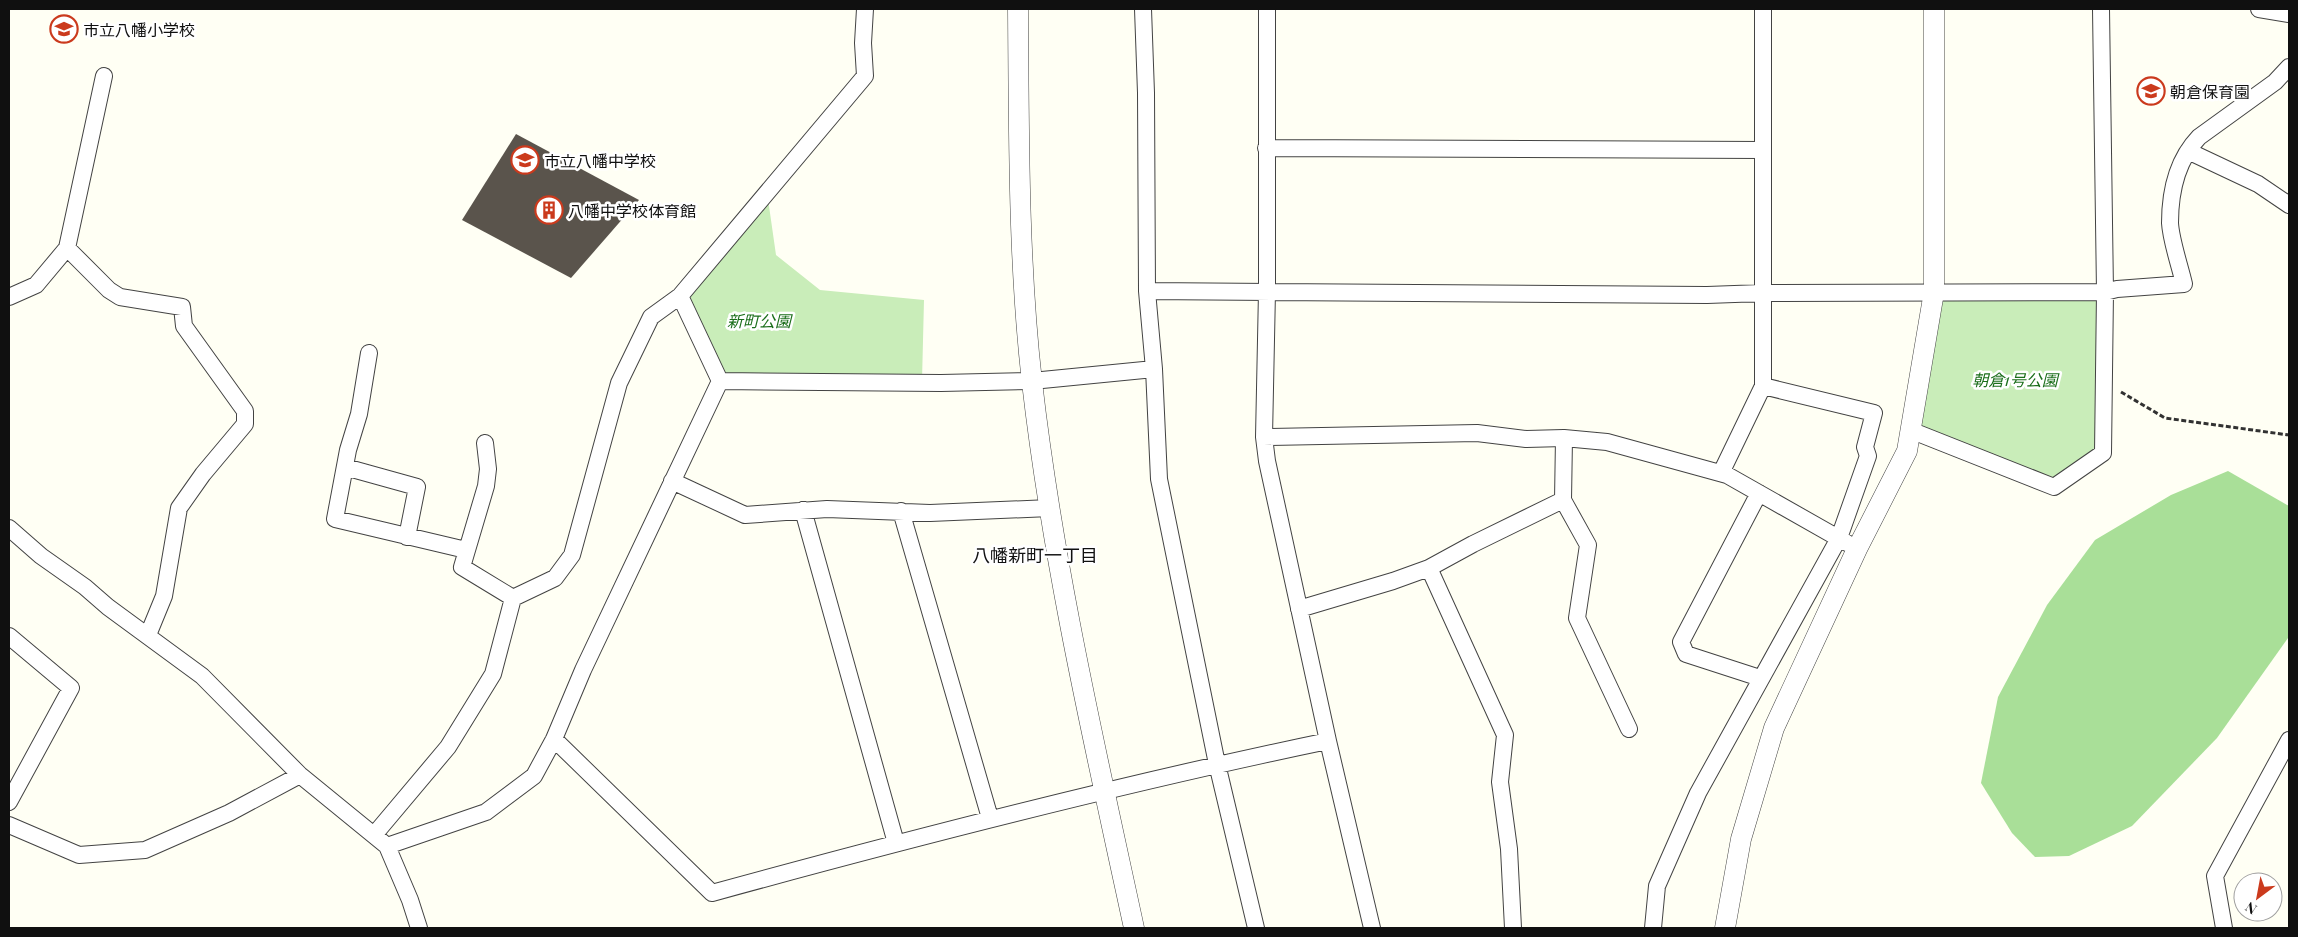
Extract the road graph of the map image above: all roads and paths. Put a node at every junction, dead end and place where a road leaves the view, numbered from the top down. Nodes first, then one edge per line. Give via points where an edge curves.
1 (865, 9) edge
2 (1018, 9) edge
3 (1143, 9) edge
4 (1266, 9) edge
5 (1763, 9) edge
6 (1934, 9) edge
7 (2101, 9) edge
8 (2259, 9) edge
9 (2289, 14) edge
10 (2289, 67) edge
11 (104, 76) dead end
12 (1266, 148) junction
13 (1763, 150) junction
14 (2188, 151) junction
15 (2289, 205) edge
16 (66, 248) junction
17 (1147, 291) junction
18 (1267, 291) junction
19 (1762, 292) junction
20 (1934, 292) junction
21 (2105, 292) junction
22 (680, 296) junction
23 (9, 297) edge
24 (369, 353) dead end
25 (1154, 369) junction
26 (720, 381) junction
27 (1032, 381) junction
28 (2104, 382) junction
29 (1763, 386) junction
30 (1910, 430) junction
31 (2289, 435) edge
32 (1264, 437) junction
33 (1564, 438) junction
34 (485, 443) dead end
35 (345, 467) junction
36 (1721, 473) junction
37 (672, 481) junction
38 (1759, 493) junction
39 (1563, 500) junction
40 (1050, 508) junction
41 (803, 510) junction
42 (900, 511) junction
43 (9, 530) edge
44 (408, 536) junction
45 (1839, 538) junction
46 (1858, 549) junction
47 (466, 550) junction
48 (1429, 568) junction
49 (513, 598) junction
50 (1299, 609) junction
51 (148, 635) junction
52 (9, 636) edge
53 (1760, 678) junction
54 (1629, 729) dead end
55 (554, 739) junction
56 (2289, 740) edge
57 (1328, 741) junction
58 (1217, 764) junction
59 (300, 775) junction
60 (1106, 792) junction
61 (9, 802) edge
62 (990, 818) junction
63 (9, 825) edge
64 (374, 834) junction
65 (896, 843) junction
66 (387, 846) junction
67 (419, 928) edge
68 (1134, 928) edge
69 (1256, 928) edge
70 (1372, 928) edge
71 (1513, 928) edge
72 (1653, 928) edge
73 (1725, 928) edge
74 (2224, 928) edge

1 - 22 street via 865,76
2 - 27 street via 1020,198
3 - 17 street
4 - 12 street
5 - 13 street
6 - 20 street
7 - 21 street
8 - 9 street
10 - 14 street via 2275,82 2199,137
11 - 16 street
12 - 13 street
12 - 18 street
13 - 19 street
14 - 15 street via 2258,184
14 - 21 street via 2174,177 2170,224 2184,284
16 - 23 street via 36,285
16 - 51 street via 120,298 182,308 184,326 245,411 244,424 178,508 164,596
17 - 18 street
17 - 25 street
18 - 19 street via 1689,295
18 - 32 street
19 - 20 street
19 - 29 street
20 - 21 street
20 - 30 street
21 - 28 street
22 - 26 street
22 - 49 street via 651,317 619,383 572,555 555,578
24 - 35 street via 359,414
25 - 27 street
25 - 58 street via 1159,479
26 - 27 street
26 - 37 street
27 - 40 street
28 - 30 street via 2103,453 2054,487
28 - 31 path via 2165,418
29 - 36 street
29 - 45 street via 1874,413 1865,447 1868,456
30 - 46 street via 1906,451
32 - 33 street via 1477,434 1526,439
32 - 50 street
33 - 36 street via 1607,442
33 - 39 street
34 - 47 street via 486,486
35 - 44 street via 417,487
35 - 44 street via 335,519
36 - 38 street
37 - 41 street via 745,514
37 - 55 street
38 - 45 street
38 - 53 street via 1681,642 1686,654
39 - 48 street
39 - 54 street via 1588,545 1577,618
40 - 42 street via 930,513
40 - 60 street via 1068,618
41 - 42 street
41 - 65 street
42 - 62 street
43 - 51 street
44 - 47 street
45 - 46 street
45 - 53 street
46 - 73 street via 1774,728 1741,839
47 - 49 street via 462,567
48 - 50 street
48 - 71 street via 1505,735 1500,782 1509,849
49 - 64 street via 493,674 448,747
50 - 57 street
51 - 59 street via 202,676
52 - 61 street via 72,688
53 - 72 street via 1698,793 1657,886
55 - 65 street via 712,893
55 - 66 street via 534,776 486,812
56 - 74 street via 2215,876
57 - 58 street
57 - 70 street
58 - 60 street
58 - 69 street
59 - 63 street via 229,813 145,850 79,855
59 - 64 street
60 - 62 street
60 - 68 street
62 - 65 street
64 - 66 street
66 - 67 street

